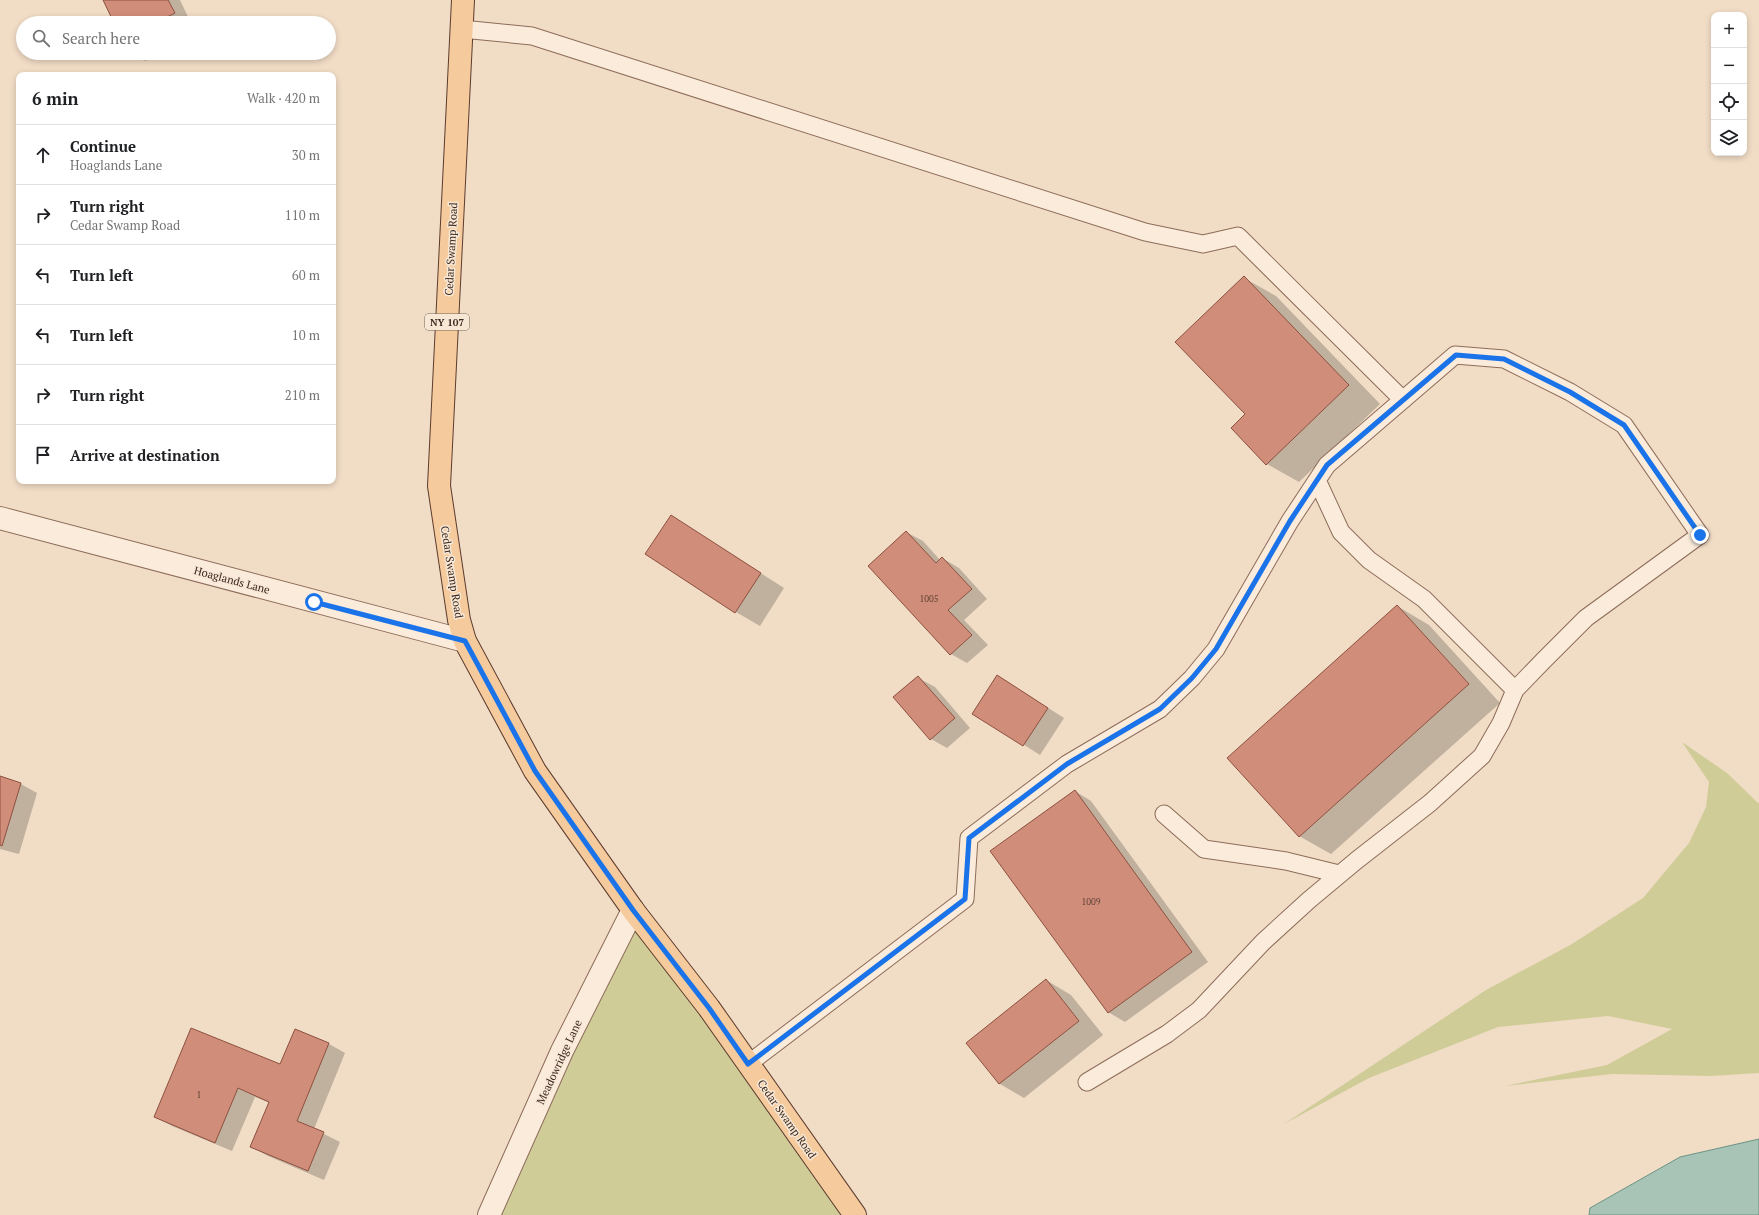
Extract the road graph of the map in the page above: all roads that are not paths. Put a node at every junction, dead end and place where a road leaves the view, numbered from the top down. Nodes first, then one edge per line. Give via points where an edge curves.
1 (463, 0) edge
2 (462, 29) junction
3 (1403, 400) junction
4 (1317, 480) junction
5 (0, 518) edge
6 (465, 641) junction
7 (1515, 690) junction
8 (1164, 814) dead end
9 (1339, 874) junction
10 (633, 910) junction
11 (748, 1064) junction
12 (1087, 1082) dead end
13 (489, 1215) edge
14 (854, 1215) edge

1 - 2 main road, Cedar Swamp Road / NY 107
2 - 3 lane via 532,36 1145,232 1203,244 1238,236
2 - 6 main road, Cedar Swamp Road / NY 107 via 438,486 459,620
3 - 4 lane via 1327,465
3 - 7 lane via 1456,355 1504,359 1570,392 1624,425 1700,535 1586,618
4 - 7 lane via 1341,532 1369,560 1424,599
4 - 11 lane via 1290,521 1216,649 1192,678 1160,709 1067,764 969,838 965,899
5 - 6 street, Hoaglands Lane
6 - 10 main road, Cedar Swamp Road / NY 107 via 535,771
7 - 9 lane via 1482,756 1430,803
8 - 9 lane via 1204,849 1286,861
9 - 12 lane via 1263,942 1199,1010 1167,1034
10 - 11 main road, Cedar Swamp Road / NY 107 via 709,1008
10 - 13 street, Meadowridge Lane via 562,1051
11 - 14 main road, Cedar Swamp Road / NY 107

